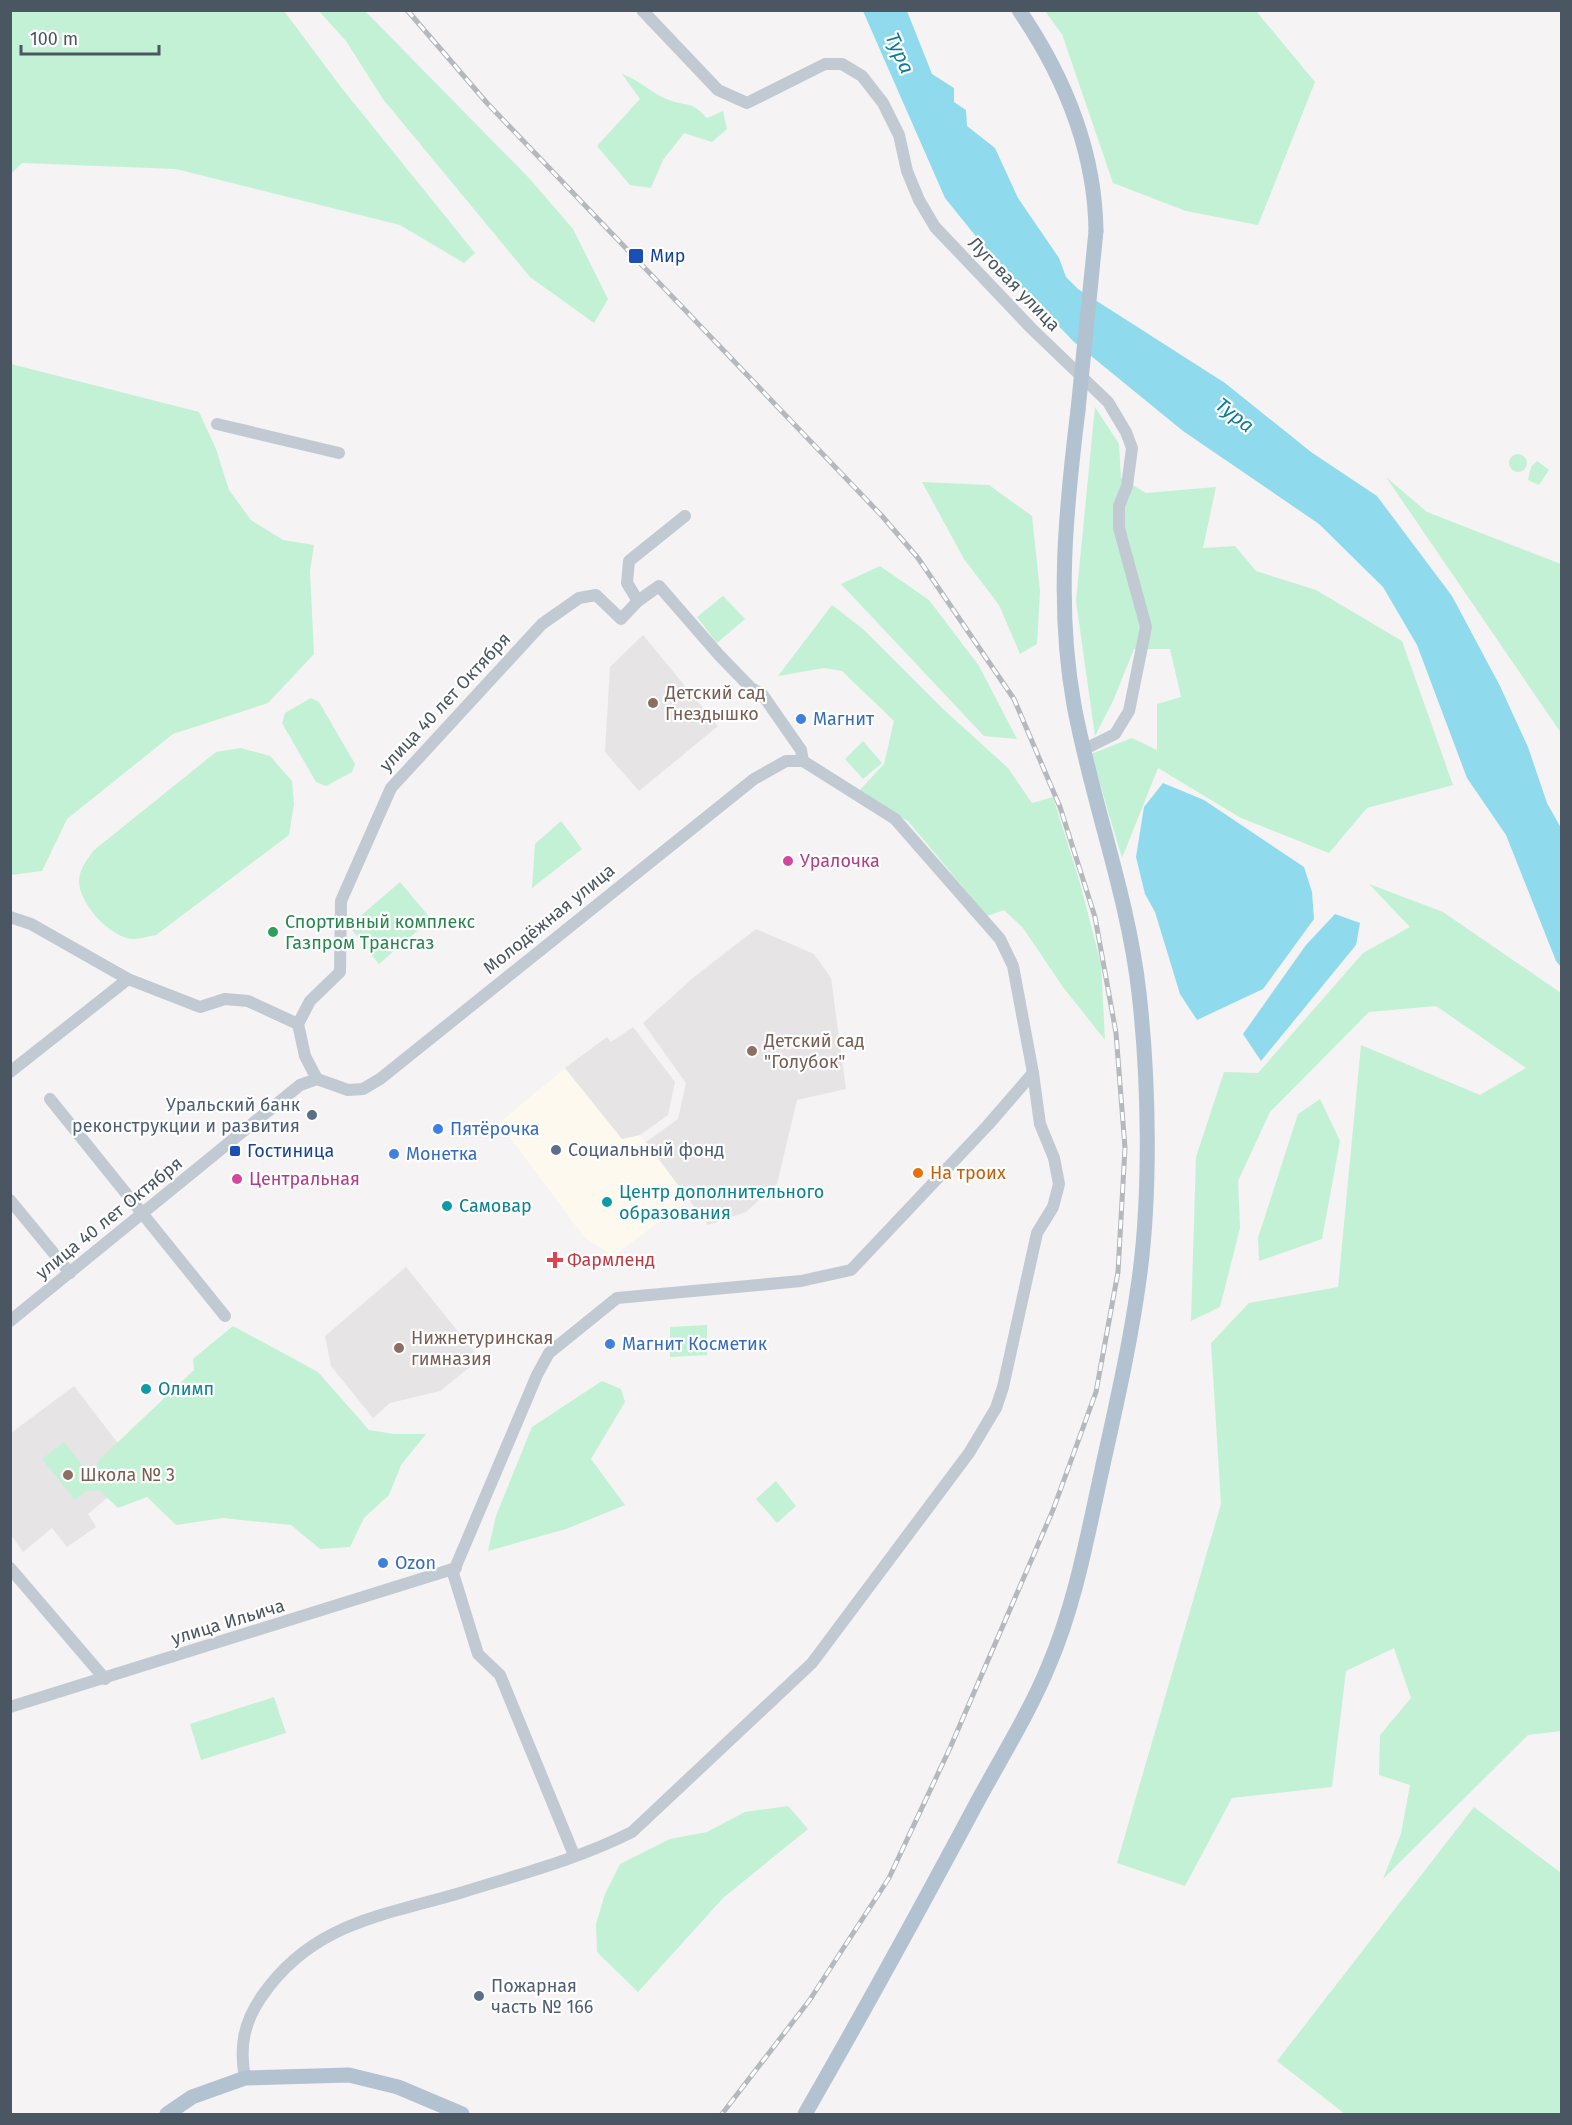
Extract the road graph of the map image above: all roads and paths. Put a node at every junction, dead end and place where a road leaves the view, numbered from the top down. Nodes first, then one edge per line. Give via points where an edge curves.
1 (642, 10) edge
2 (1019, 10) edge
3 (217, 424) dead end
4 (339, 453) dead end
5 (686, 516) dead end
6 (638, 601) junction
7 (1083, 750) junction
8 (803, 761) junction
9 (10, 917) edge
10 (128, 979) junction
11 (298, 1024) junction
12 (10, 1072) edge
13 (1033, 1073) junction
14 (316, 1079) junction
15 (50, 1099) dead end
16 (10, 1200) edge
17 (144, 1213) junction
18 (70, 1273) junction
19 (225, 1316) dead end
20 (10, 1321) edge
21 (10, 1568) edge
22 (456, 1568) junction
23 (105, 1679) junction
24 (10, 1707) edge
25 (574, 1855) junction
26 (245, 2078) junction
27 (167, 2115) edge
28 (462, 2115) edge
29 (805, 2115) edge

1 - 7 street, Луговая улица via 718,90 747,104 825,64 842,64 862,76 883,103 899,135 907,171 935,227 1108,402 1132,448 1127,486 1119,506 1119,528 1146,627 1129,711 1115,734
2 - 7 main road, bridge via 1071,102 1096,198 1096,231 1068,498 1063,605
3 - 4 street
5 - 6 street via 629,561 627,583
6 - 8 street via 659,586 719,655 762,694 801,750
6 - 11 street, улица 40 лет Октября via 621,619 596,595 579,598 542,624 391,788 341,901 340,972 310,1001
7 - 29 main road via 1131,933 1140,998 1146,1194 1140,1278 1127,1355 1070,1605 1049,1666
8 - 13 street via 895,819 1000,939 1013,966
8 - 14 street, Молодёжная улица via 786,761 754,779 380,1079 363,1089 348,1090
9 - 10 street via 31,924
10 - 11 street via 200,1006 225,999 248,1001
10 - 12 street
11 - 14 street via 305,1056
13 - 22 street via 851,1270 801,1281 617,1298 549,1353
13 - 25 street via 1040,1124 1054,1158 1059,1184 1053,1207 1037,1233 1003,1387 986,1427 919,1523 812,1662 632,1832
14 - 17 street, улица 40 лет Октября via 300,1085
15 - 17 street
16 - 18 street
17 - 18 street, улица 40 лет Октября
17 - 19 street
18 - 20 street, улица 40 лет Октября
21 - 23 street
22 - 23 street, улица Ильича
22 - 25 street via 453,1573 478,1654 500,1675
23 - 24 street, улица Ильича
25 - 26 street via 458,1893 391,1910 355,1923 315,1945 275,1976 247,2021 241,2043
26 - 27 main road via 192,2097
26 - 28 main road via 349,2075 398,2087

